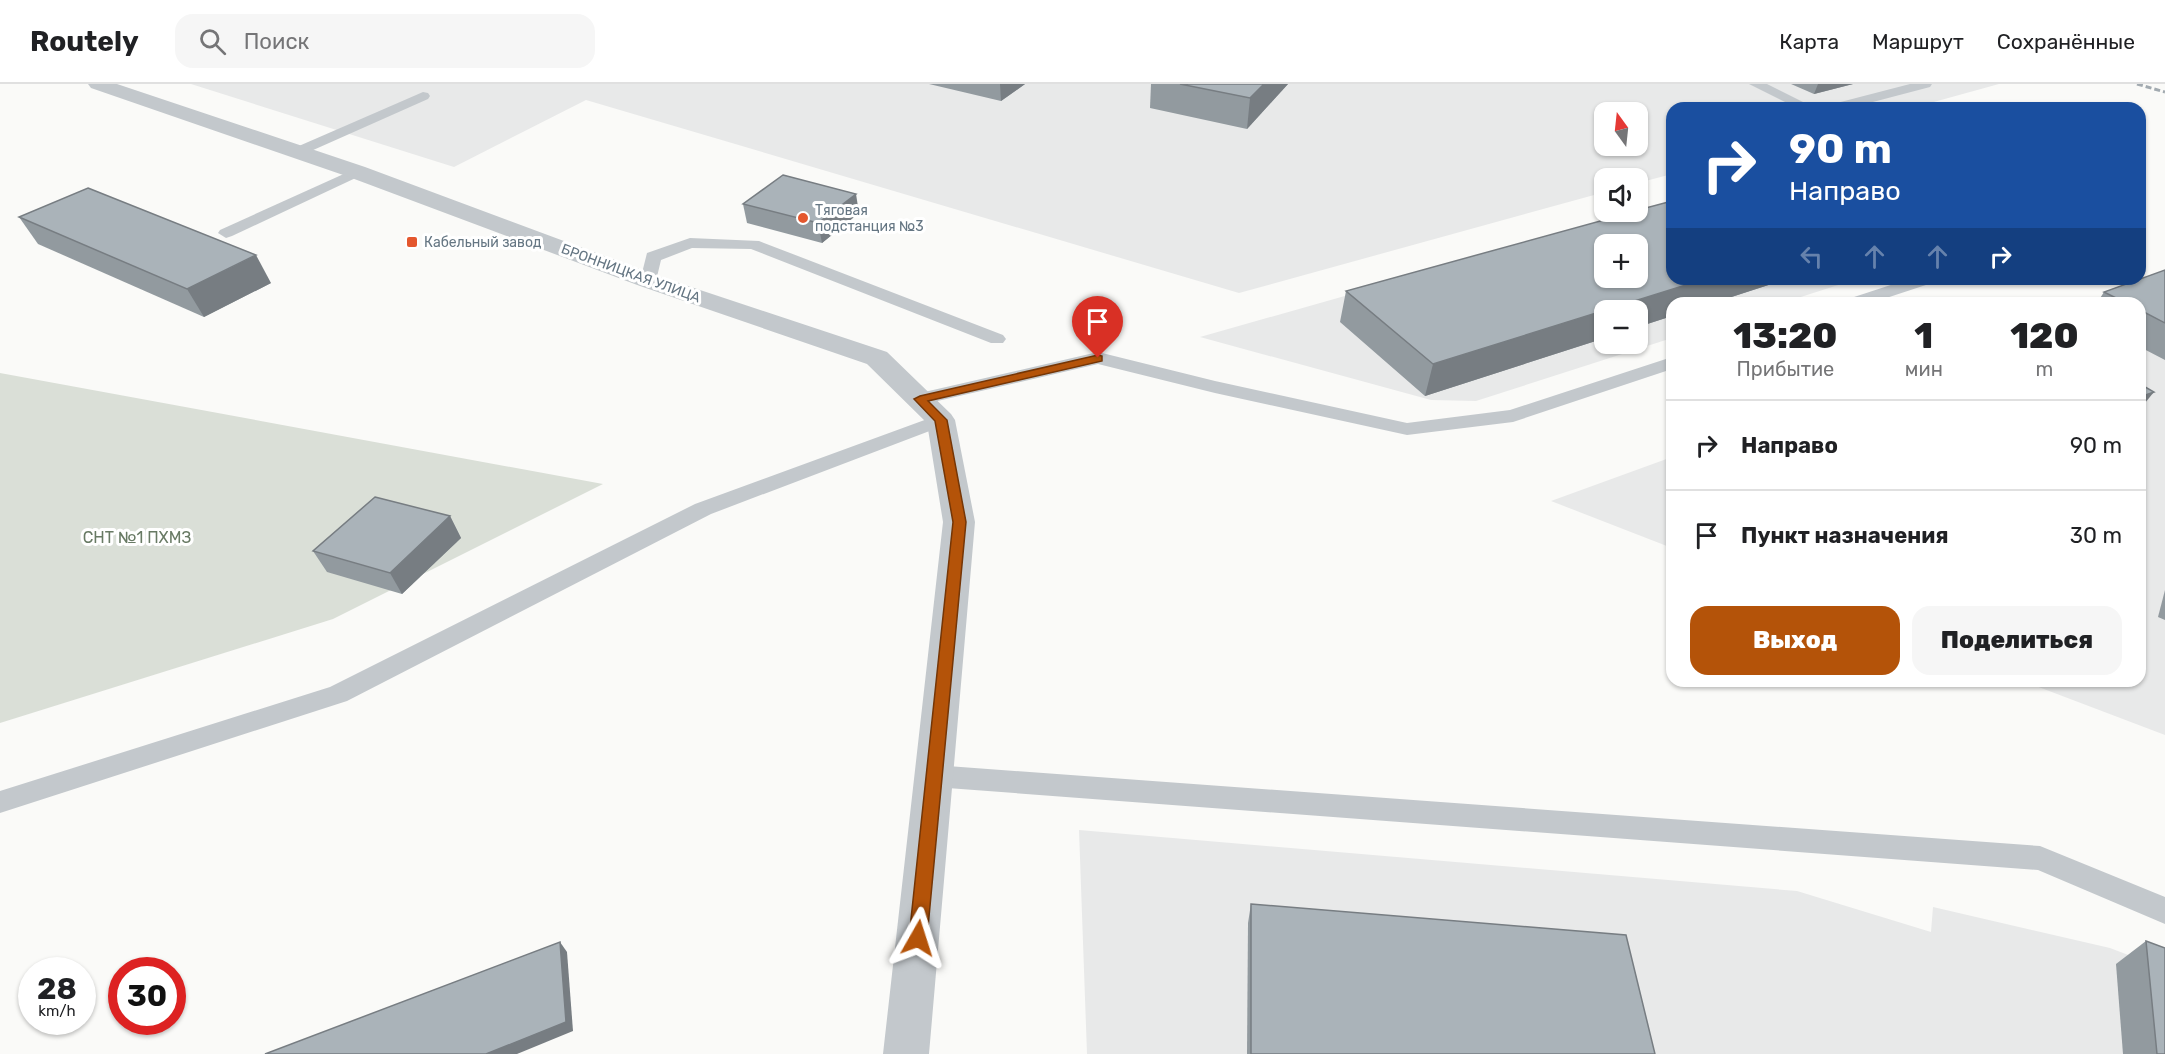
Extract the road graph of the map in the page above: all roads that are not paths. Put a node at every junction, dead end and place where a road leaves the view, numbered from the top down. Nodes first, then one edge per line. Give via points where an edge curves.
1 (98, 84) edge
2 (1756, 84) edge
3 (1925, 84) edge
4 (423, 96) dead end
5 (1875, 98) junction
6 (1795, 102) edge
7 (1859, 102) edge
8 (1885, 102) edge
9 (297, 152) junction
10 (357, 172) junction
11 (226, 233) dead end
12 (649, 281) junction
13 (1908, 285) edge
14 (1872, 297) edge
15 (997, 339) dead end
16 (1666, 365) edge
17 (931, 410) junction
18 (934, 776) junction
19 (0, 802) edge
20 (2165, 911) edge
21 (906, 1054) edge

1 - 9 street, БРОННИЦКАЯ УЛИЦА
2 - 6 lane
3 - 5 lane
4 - 9 lane
5 - 7 lane
5 - 8 lane
9 - 10 street, БРОННИЦКАЯ УЛИЦА
10 - 11 lane
10 - 12 street, БРОННИЦКАЯ УЛИЦА
12 - 15 lane via 653,257 690,243 753,244
12 - 17 street, БРОННИЦКАЯ УЛИЦА via 877,358
13 - 14 lane
16 - 17 lane via 1513,417 1407,429 1098,358
17 - 18 street via 959,522
17 - 19 lane via 703,509 338,694
18 - 20 lane via 2040,858
18 - 21 street

